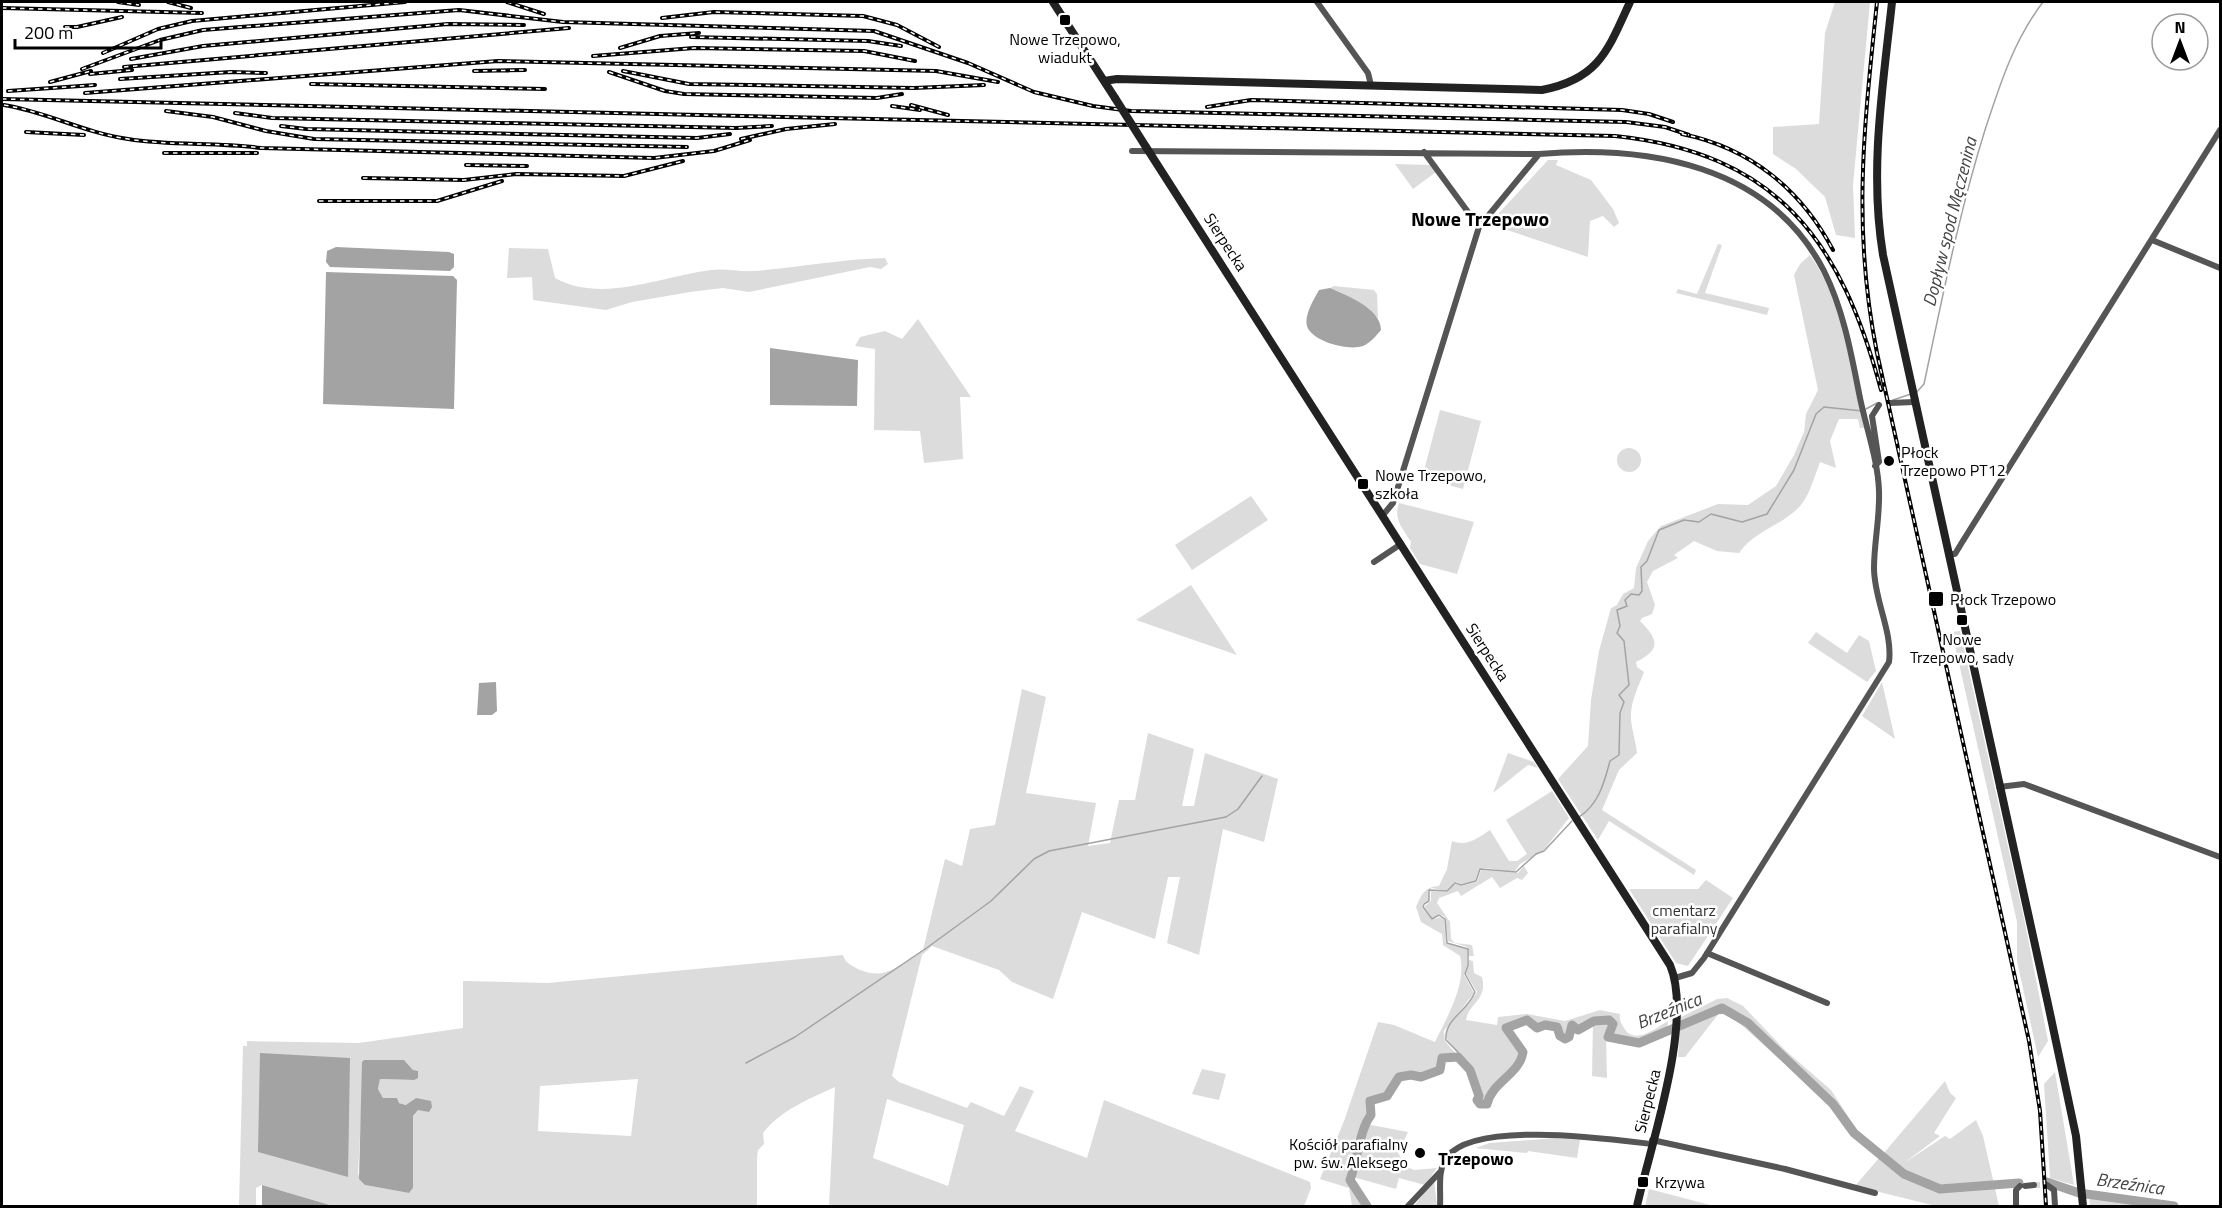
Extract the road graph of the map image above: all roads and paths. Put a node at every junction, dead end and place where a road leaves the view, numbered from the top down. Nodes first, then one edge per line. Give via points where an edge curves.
1 (1053, 2) edge
2 (1317, 2) edge
3 (1630, 2) edge
4 (1892, 2) edge
5 (1104, 81) junction
6 (1371, 85) junction
7 (2220, 130) edge
8 (1148, 149) junction
9 (1132, 151) dead end
10 (1424, 152) junction
11 (1539, 153) junction
12 (1479, 228) junction
13 (2152, 240) junction
14 (2220, 268) edge
15 (1914, 400) junction
16 (1890, 403) dead end
17 (1879, 405) dead end
18 (1875, 466) junction
19 (1383, 515) junction
20 (1401, 544) junction
21 (1948, 554) junction
22 (1374, 561) dead end
23 (1999, 786) junction
24 (2220, 857) edge
25 (1707, 953) junction
26 (1675, 978) junction
27 (1827, 1003) dead end
28 (1652, 1142) junction
29 (1441, 1171) junction
30 (2034, 1185) tunnel mouth
31 (2047, 1185) dead end
32 (1875, 1193) dead end
33 (2082, 1203) edge
34 (1408, 1206) edge
35 (1440, 1206) edge
36 (1637, 1206) edge
37 (2016, 1206) edge
38 (2055, 1206) edge

1 - 5 street, Sierpecka
2 - 6 street via 1368,73
3 - 6 street via 1599,62 1560,86 1542,90
4 - 15 street via 1878,139 1877,195 1884,262
5 - 6 street
5 - 8 street, Sierpecka, bridge
7 - 13 street
8 - 9 street
8 - 10 street
8 - 19 street, Sierpecka
10 - 11 street
10 - 12 street
11 - 12 street
11 - 18 street via 1632,154 1677,160 1714,173 1763,202 1800,237 1823,271 1843,322
12 - 19 street via 1393,503
13 - 14 street
13 - 21 street via 1955,554
15 - 16 street
15 - 21 street
17 - 18 street via 1872,416 1879,462
18 - 25 street via 1879,495 1875,578 1889,662
19 - 20 street, Sierpecka
20 - 22 street
20 - 26 street, Sierpecka via 1666,958
21 - 23 street
23 - 24 street via 2024,784
23 - 33 street via 2064,1080
25 - 26 street via 1692,973
25 - 27 street
26 - 28 street, Sierpecka via 1668,1085
28 - 29 street via 1579,1135 1504,1137 1456,1149
28 - 32 street via 1785,1169
28 - 36 street, Sierpecka
29 - 34 street
29 - 35 street
30 - 37 street via 2016,1190
31 - 38 street via 2054,1190

